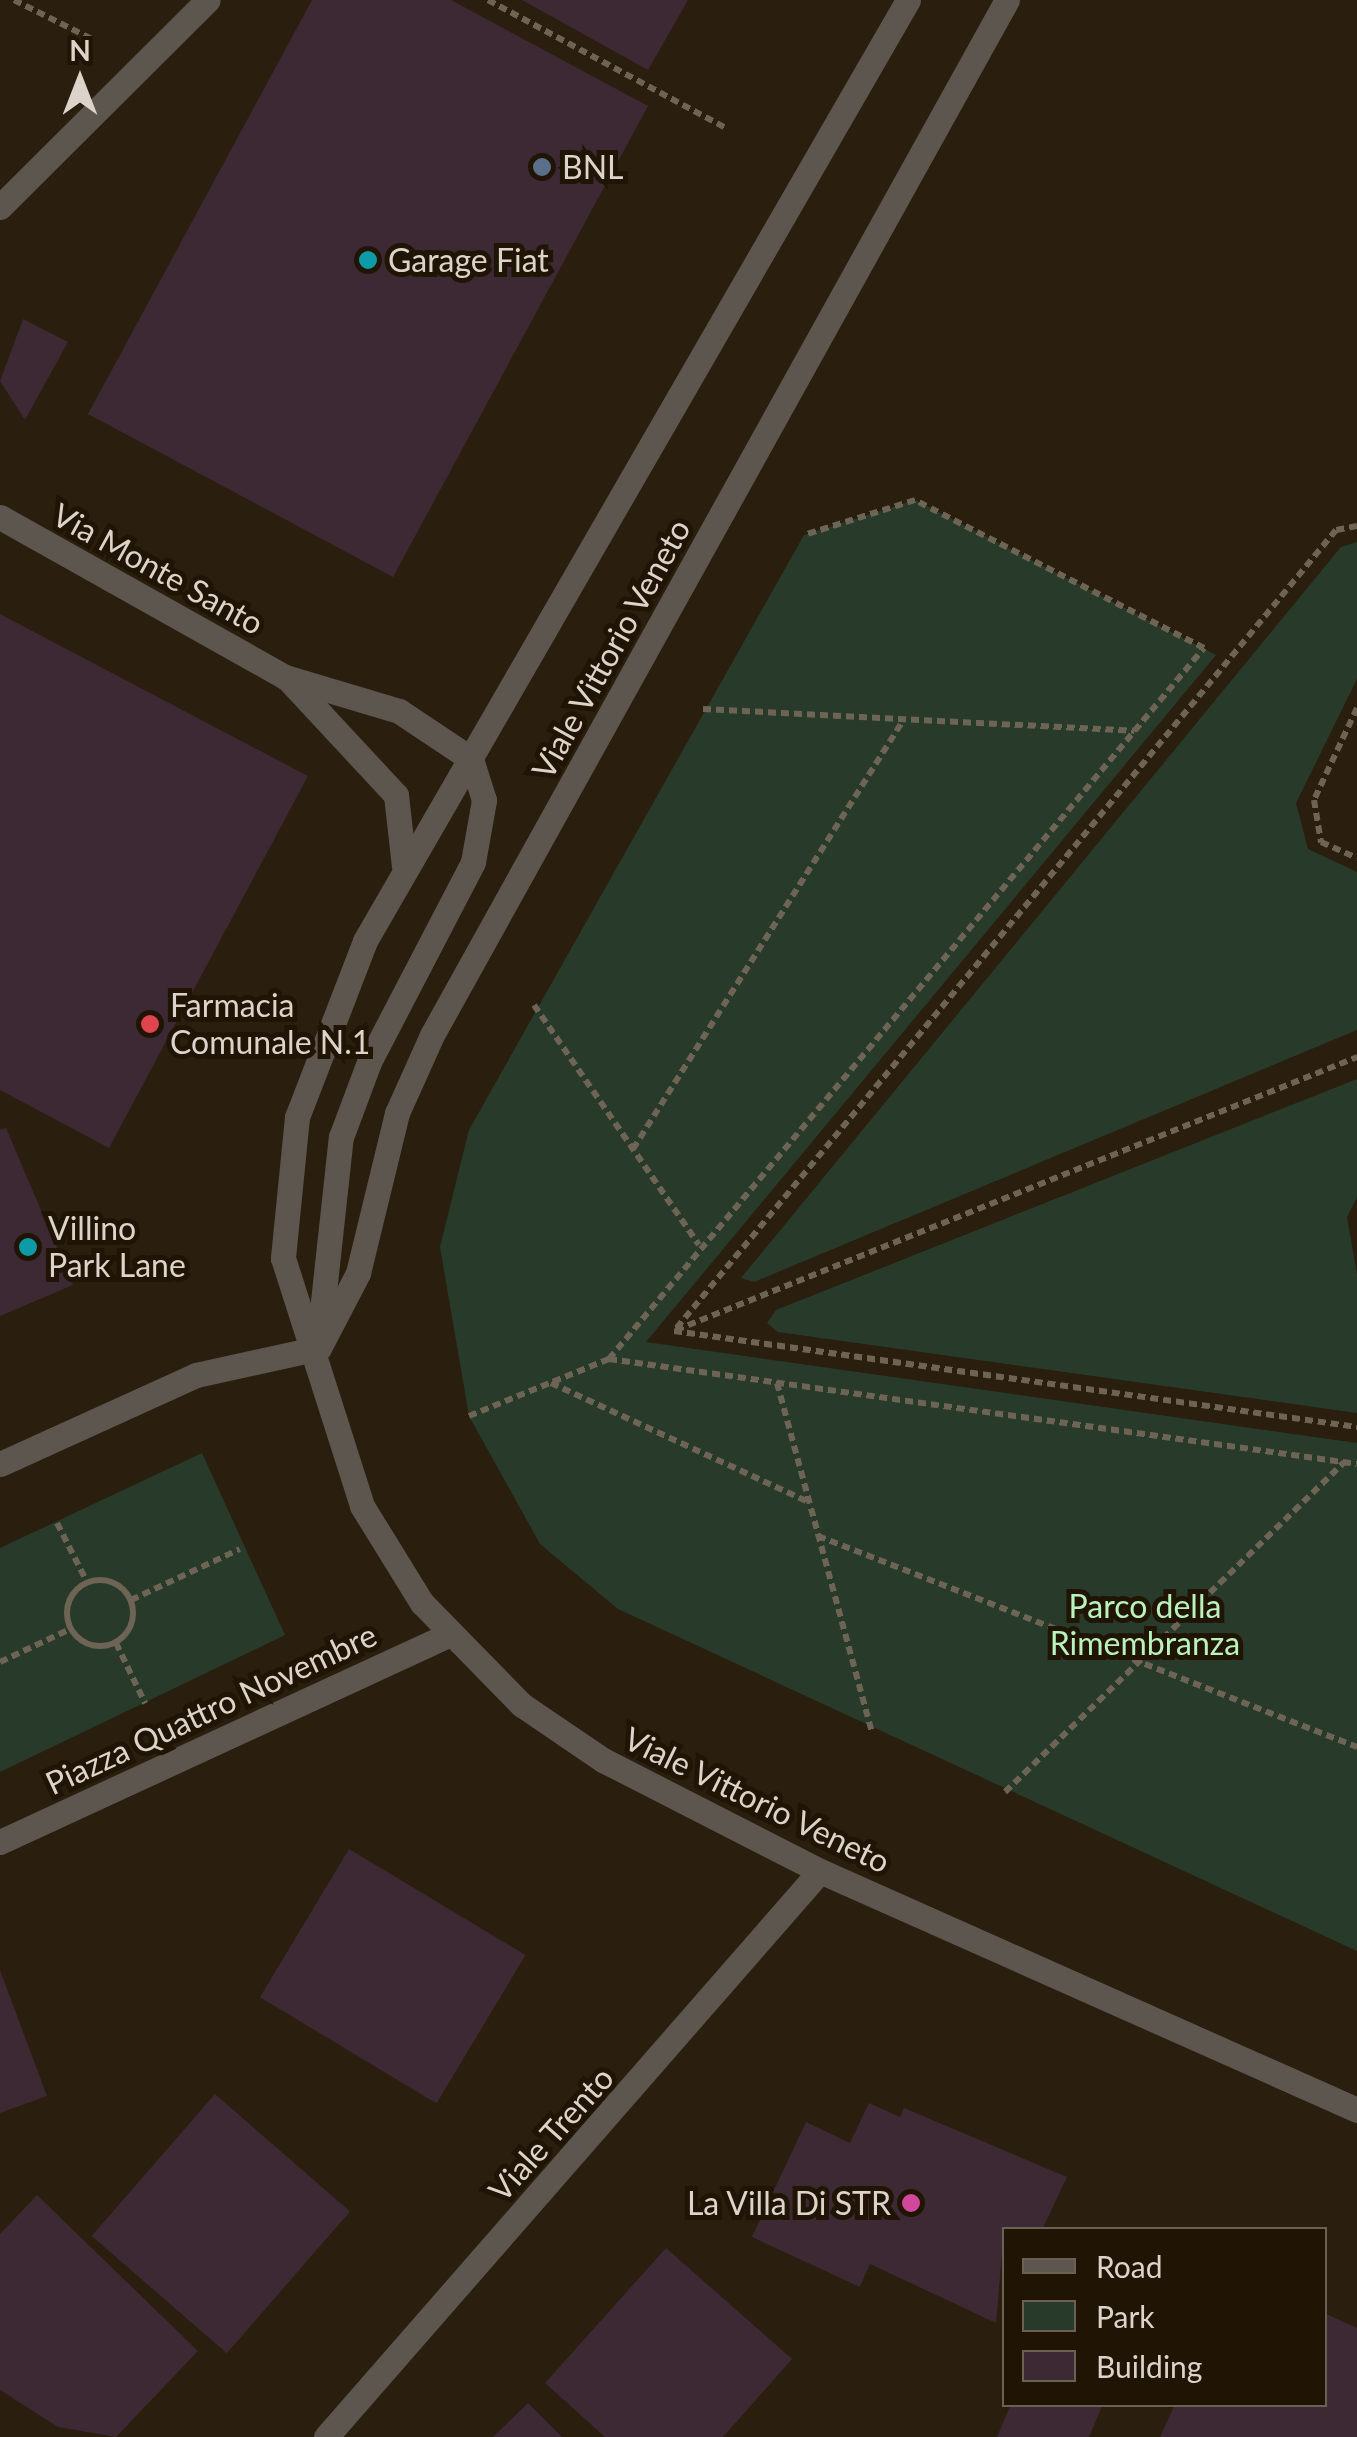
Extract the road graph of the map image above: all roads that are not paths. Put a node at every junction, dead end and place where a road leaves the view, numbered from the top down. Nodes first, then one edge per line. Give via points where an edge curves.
1 (208, 0) edge
2 (908, 0) edge
3 (1007, 0) edge
4 (0, 207) edge
5 (0, 517) edge
6 (285, 677) junction
7 (471, 759) junction
8 (404, 866) junction
9 (319, 1348) junction
10 (0, 1464) edge
11 (449, 1635) junction
12 (0, 1842) edge
13 (820, 1871) junction
14 (1357, 2110) edge
15 (326, 2437) edge

1 - 4 street
2 - 7 street, Viale Vittorio Veneto
3 - 9 street, Viale Vittorio Veneto via 432,1035 397,1113 358,1273
5 - 6 street, Via Monte Santo
6 - 7 street, Via Monte Santo via 399,712
6 - 8 street, Via Monte Santo via 396,795
7 - 8 street, Viale Vittorio Veneto
7 - 9 street via 484,800 473,862 369,1062 340,1136
8 - 9 street, Viale Vittorio Veneto via 330,1013 284,1180 283,1258
9 - 10 street via 196,1375
9 - 11 street, Viale Vittorio Veneto via 362,1506
11 - 12 street, Piazza Quattro Novembre
11 - 13 street, Viale Vittorio Veneto via 566,1737
13 - 14 street, Viale Vittorio Veneto
13 - 15 street, Viale Trento

